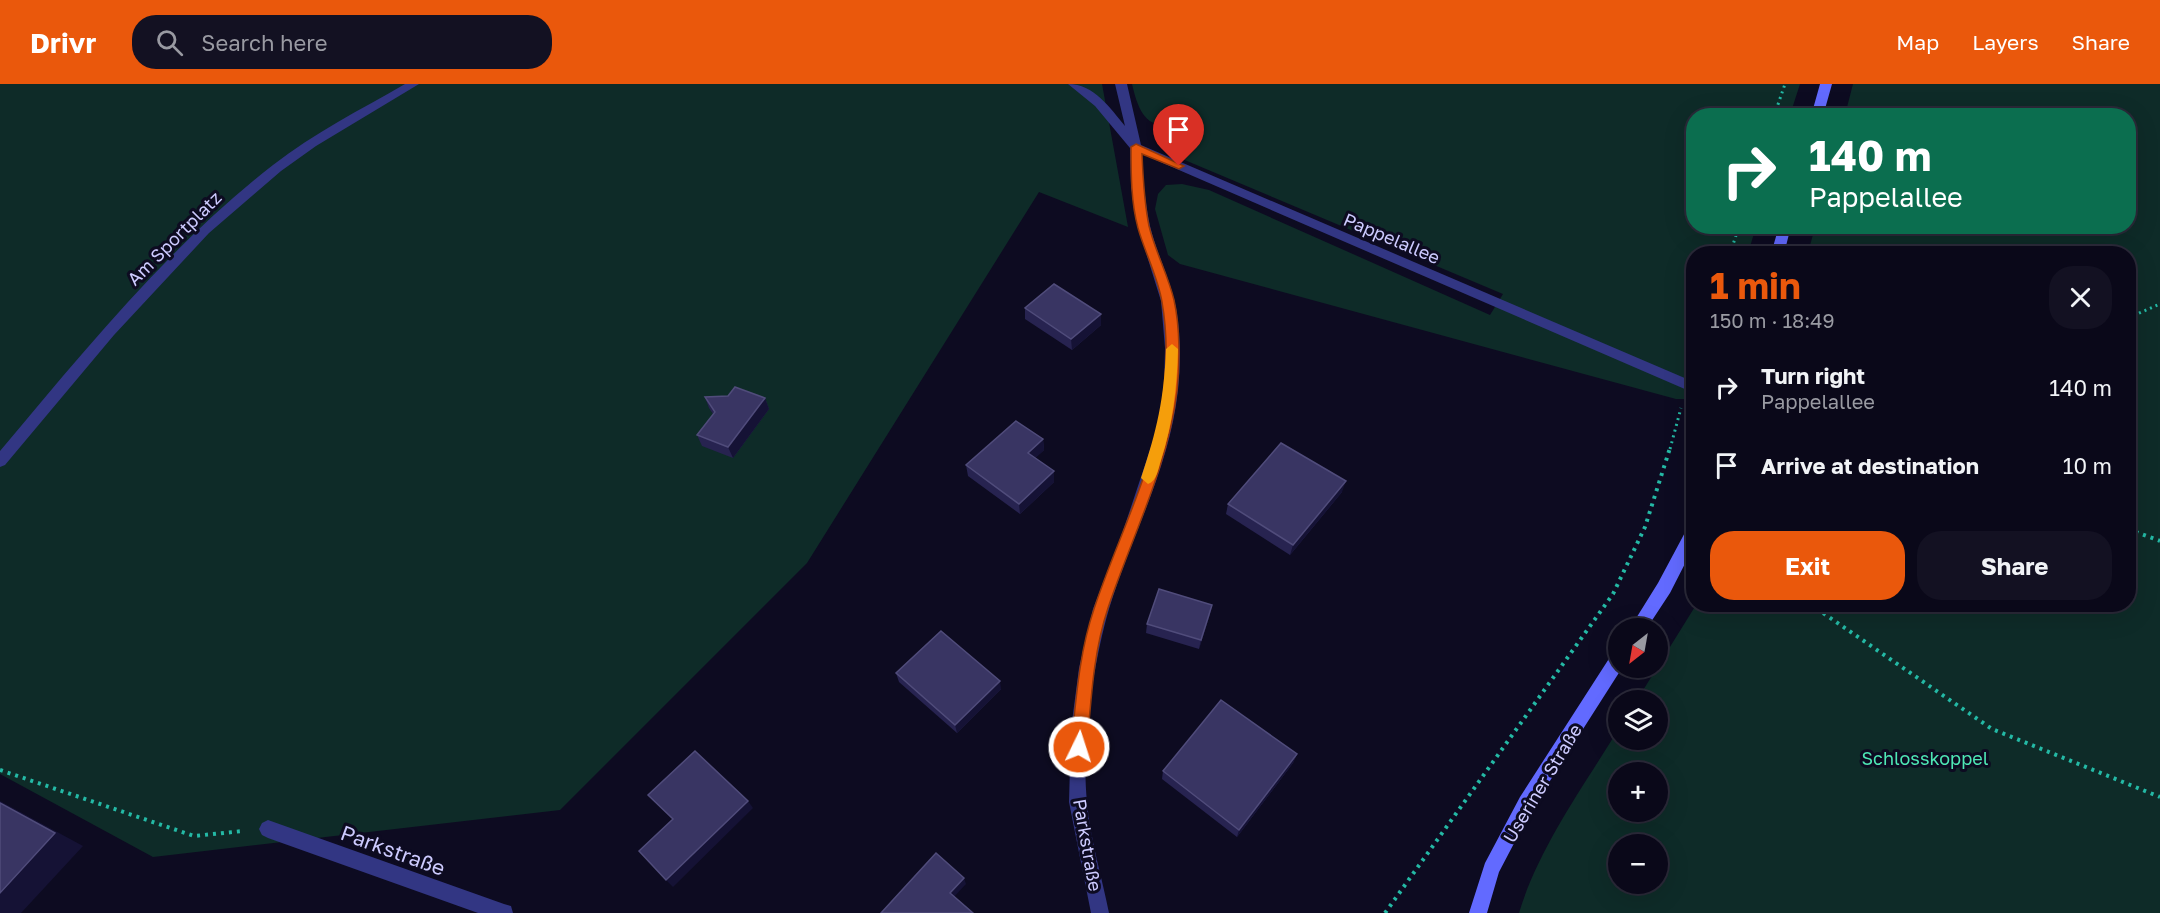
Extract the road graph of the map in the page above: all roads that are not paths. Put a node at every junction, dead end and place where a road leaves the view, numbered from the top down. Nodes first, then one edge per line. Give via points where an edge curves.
1 (413, 84) edge
2 (1074, 84) edge
3 (1121, 84) edge
4 (1826, 84) edge
5 (1819, 108) edge
6 (1136, 147) junction
7 (1686, 385) edge
8 (0, 461) edge
9 (1686, 545) edge
10 (1644, 618) edge
11 (1608, 675) edge
12 (268, 829) road end
13 (504, 913) edge
14 (1100, 913) edge
15 (1478, 913) edge

1 - 8 lane, Am Sportplatz via 312,143 205,230 109,331
2 - 6 lane via 1099,103
3 - 6 lane
4 - 5 main road
6 - 7 lane, Pappelallee
6 - 14 lane, Parkstraße via 1144,227 1168,301 1171,389 1164,429 1101,609 1087,668 1079,729 1078,801
9 - 10 main road
11 - 15 main road, Useriner Straße via 1526,803 1491,869
12 - 13 lane, Parkstraße

